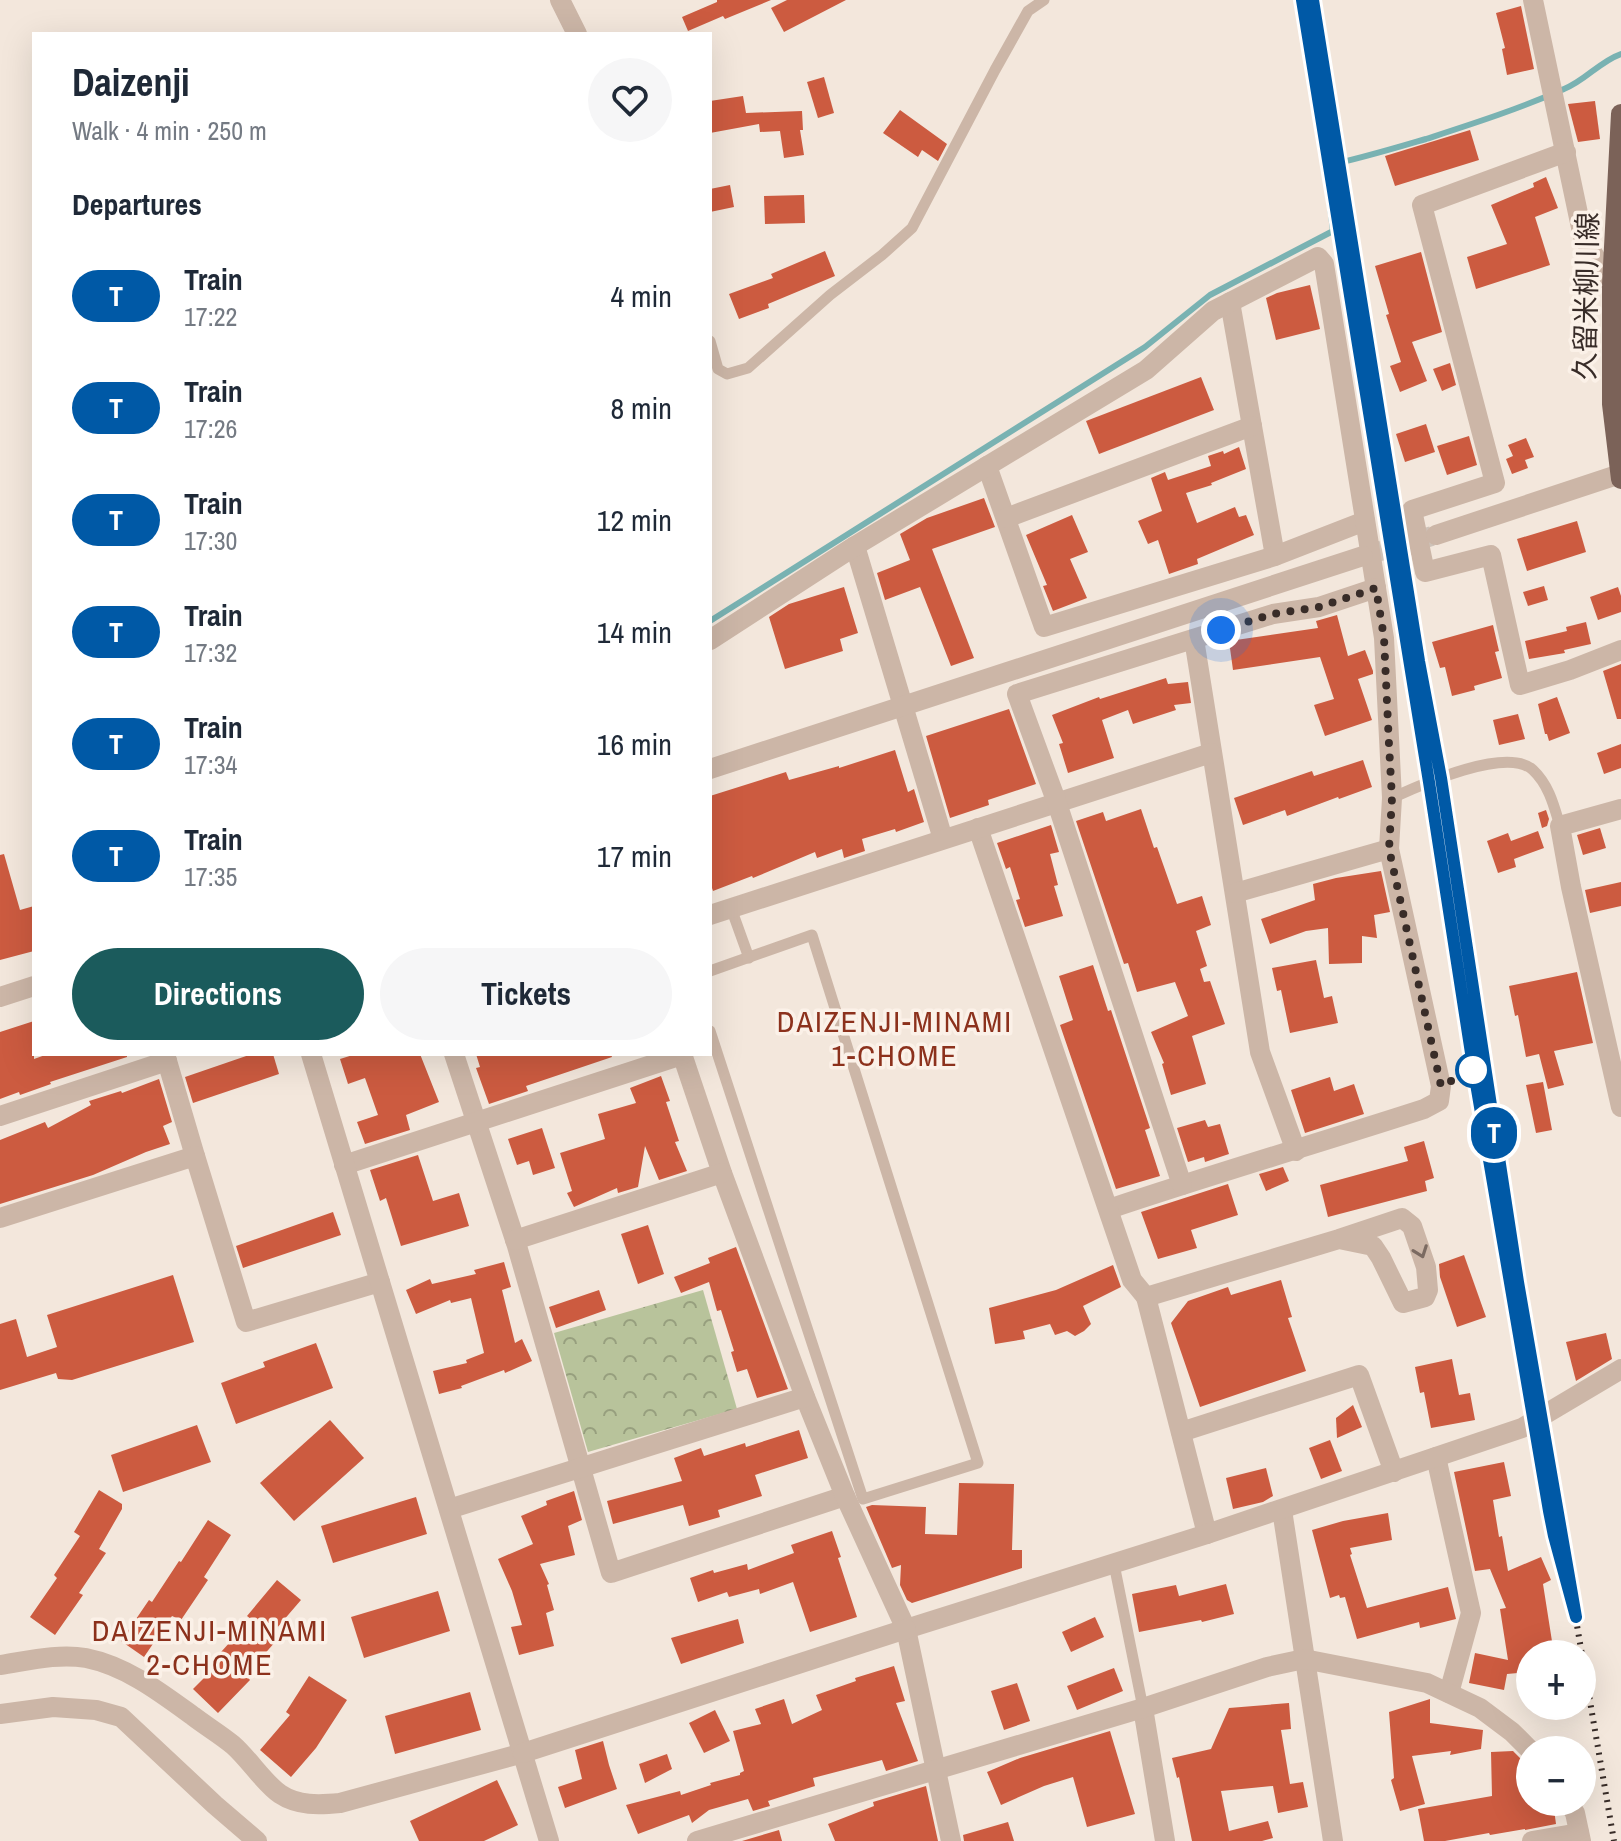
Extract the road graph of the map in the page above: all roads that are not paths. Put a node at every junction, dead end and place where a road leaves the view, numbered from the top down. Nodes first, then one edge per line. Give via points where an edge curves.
1 (560, 0) edge
2 (1044, 0) edge
3 (1533, 0) edge
4 (576, 32) edge
5 (1621, 114) edge
6 (1566, 152) junction
7 (1612, 285) junction
8 (1230, 302) junction
9 (712, 348) edge
10 (1252, 426) junction
11 (987, 466) junction
12 (1620, 476) edge
13 (1006, 518) junction
14 (1365, 521) junction
15 (1436, 535) tunnel mouth
16 (855, 546) junction
17 (1275, 556) junction
18 (1363, 556) tunnel mouth
19 (1376, 588) junction
20 (712, 639) edge
21 (1194, 639) junction
22 (1621, 650) edge
23 (903, 705) junction
24 (1211, 753) junction
25 (712, 768) edge
26 (1392, 798) junction
27 (1057, 803) junction
28 (1621, 809) edge
29 (1560, 826) junction
30 (978, 828) junction
31 (943, 839) junction
32 (1389, 849) junction
33 (1235, 893) junction
34 (731, 908) junction
35 (712, 914) edge
36 (749, 958) junction
37 (712, 970) edge
38 (32, 987) edge
39 (0, 997) edge
40 (712, 1037) edge
41 (312, 1056) edge
42 (455, 1056) edge
43 (679, 1056) edge
44 (682, 1056) edge
45 (166, 1058) edge
46 (1621, 1107) edge
47 (0, 1116) edge
48 (476, 1124) junction
49 (1296, 1151) junction
50 (195, 1156) junction
51 (344, 1165) junction
52 (722, 1173) junction
53 (1182, 1185) junction
54 (1109, 1209) junction
55 (0, 1218) edge
56 (1339, 1239) junction
57 (515, 1240) junction
58 (380, 1282) junction
59 (1146, 1297) junction
60 (1621, 1369) edge
61 (805, 1397) junction
62 (1181, 1432) junction
63 (1436, 1457) junction
64 (580, 1467) junction
65 (1394, 1472) junction
66 (845, 1496) junction
67 (449, 1509) junction
68 (1282, 1510) junction
69 (1207, 1534) junction
70 (1114, 1564) junction
71 (906, 1629) junction
72 (1304, 1659) junction
73 (0, 1665) edge
74 (1449, 1693) junction
75 (1143, 1708) junction
76 (0, 1714) edge
77 (1516, 1736) edge
78 (523, 1753) junction
79 (936, 1768) junction
80 (1576, 1816) edge
81 (1580, 1837) edge
82 (257, 1841) edge
83 (549, 1841) edge
84 (697, 1841) edge
85 (951, 1841) edge
86 (1165, 1841) edge
87 (1333, 1841) edge
88 (1532, 1841) edge

1 - 4 street
2 - 9 lane via 1028,11 912,228 748,368 727,374 718,369
3 - 6 street
5 - 7 main road, 久留米柳川線
6 - 7 street via 1583,237
6 - 22 street via 1422,205 1495,483 1412,510 1425,572 1491,555 1520,685
7 - 12 main road, 久留米柳川線 via 1612,404
8 - 10 street
8 - 11 street via 1146,370
8 - 14 street via 1318,257 1324,264
10 - 13 street
10 - 17 street
11 - 13 street
11 - 16 street
12 - 15 street
13 - 17 street via 1044,627
14 - 17 street
14 - 19 street
16 - 20 street
16 - 23 street
18 - 23 street
19 - 21 street
19 - 26 street via 1384,638
21 - 24 street
21 - 27 street via 1017,694
23 - 25 street
23 - 31 street
24 - 27 street
24 - 33 street
26 - 29 lane via 1483,764 1523,764 1551,795
26 - 32 street
27 - 30 street
27 - 53 street
28 - 29 street
29 - 46 street
30 - 31 street
30 - 54 street
31 - 34 street
32 - 33 street
32 - 49 street via 1441,1086 1439,1101
33 - 49 street via 1260,1052
34 - 35 street
34 - 36 lane
36 - 37 lane
36 - 40 lane via 812,935 978,1463 863,1499
38 - 39 street
41 - 51 street
42 - 48 street
43 - 48 street
44 - 52 street
45 - 47 street
45 - 50 street
48 - 51 street
48 - 57 street
49 - 53 street
50 - 55 street
50 - 58 street via 246,1322
51 - 58 street
52 - 57 street
52 - 61 street
53 - 54 street
54 - 59 street via 1132,1280
56 -> 56 street via 1402,1218 1412,1226 1426,1267 1425,1297 1403,1303 1373,1246
56 - 59 street
57 - 64 street
58 - 67 street
59 - 62 street
60 - 63 street via 1522,1428
61 - 64 street
61 - 66 street
62 - 65 street via 1359,1375
62 - 69 street
63 - 65 street
63 - 74 street via 1471,1613
64 - 66 street via 611,1573
64 - 67 street
65 - 68 street
66 - 71 street
67 - 78 street
68 - 69 street
68 - 72 street
69 - 70 street
70 - 71 street
70 - 75 lane
71 - 78 street
71 - 79 street
72 - 74 street via 1427,1683
72 - 75 street
72 - 87 street
73 - 78 street via 68,1656 88,1658 139,1678 233,1745 279,1794 315,1806
74 - 77 street via 1480,1708
75 - 79 street
75 - 86 street
76 - 82 street via 53,1707 121,1717
78 - 83 street
79 - 84 street
79 - 85 street
80 - 81 street
81 - 88 street

